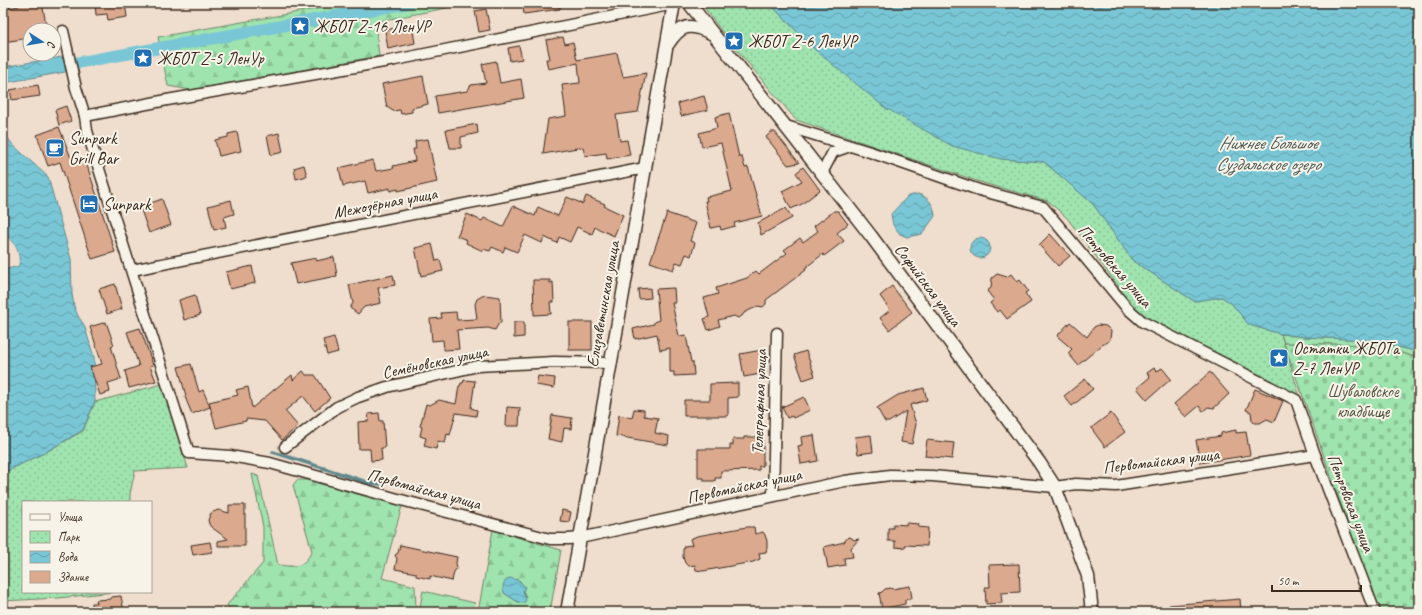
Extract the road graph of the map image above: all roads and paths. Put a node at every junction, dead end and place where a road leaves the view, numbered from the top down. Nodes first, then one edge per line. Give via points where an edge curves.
1 (674, 3) edge
2 (689, 3) edge
3 (63, 31) dead end
4 (712, 33) junction
5 (667, 46) junction
6 (85, 116) junction
7 (786, 126) junction
8 (850, 146) junction
9 (645, 168) junction
10 (822, 173) junction
11 (132, 270) junction
12 (777, 333) dead end
13 (610, 363) junction
14 (285, 447) dead end
15 (1315, 455) junction
16 (1056, 487) junction
17 (773, 496) junction
18 (580, 538) junction
19 (567, 612) edge
20 (1092, 612) edge
21 (1375, 612) edge

1 - 5 street, Елизаветинская улица
1 - 6 street via 395,60
2 - 4 street, Софийская улица
3 - 6 street via 73,79
4 - 5 street via 691,26 682,28
4 - 7 street, Софийская улица
5 - 9 street, Елизаветинская улица
6 - 11 street via 87,131
7 - 8 street, Петровская улица
7 - 10 street, Софийская улица
8 - 10 street via 833,152
8 - 15 street, Петровская улица via 979,190 1043,207 1127,308 1143,322 1296,400
9 - 11 street, Межозёрная улица
9 - 13 street, Елизаветинская улица
10 - 16 street, Софийская улица
11 - 18 street, Первомайская улица via 189,453 230,456 270,463 550,539
12 - 17 street, Телеграфная улица
13 - 14 street, Семёновская улица via 554,362 478,366 387,387 337,407
13 - 18 street, Елизаветинская улица
15 - 16 street, Первомайская улица via 1116,486 1076,484
15 - 21 street, Петровская улица
16 - 17 street, Первомайская улица via 932,476 890,475 845,481
16 - 20 street, Софийская улица via 1088,576
17 - 18 street, Первомайская улица
18 - 19 street, Елизаветинская улица

